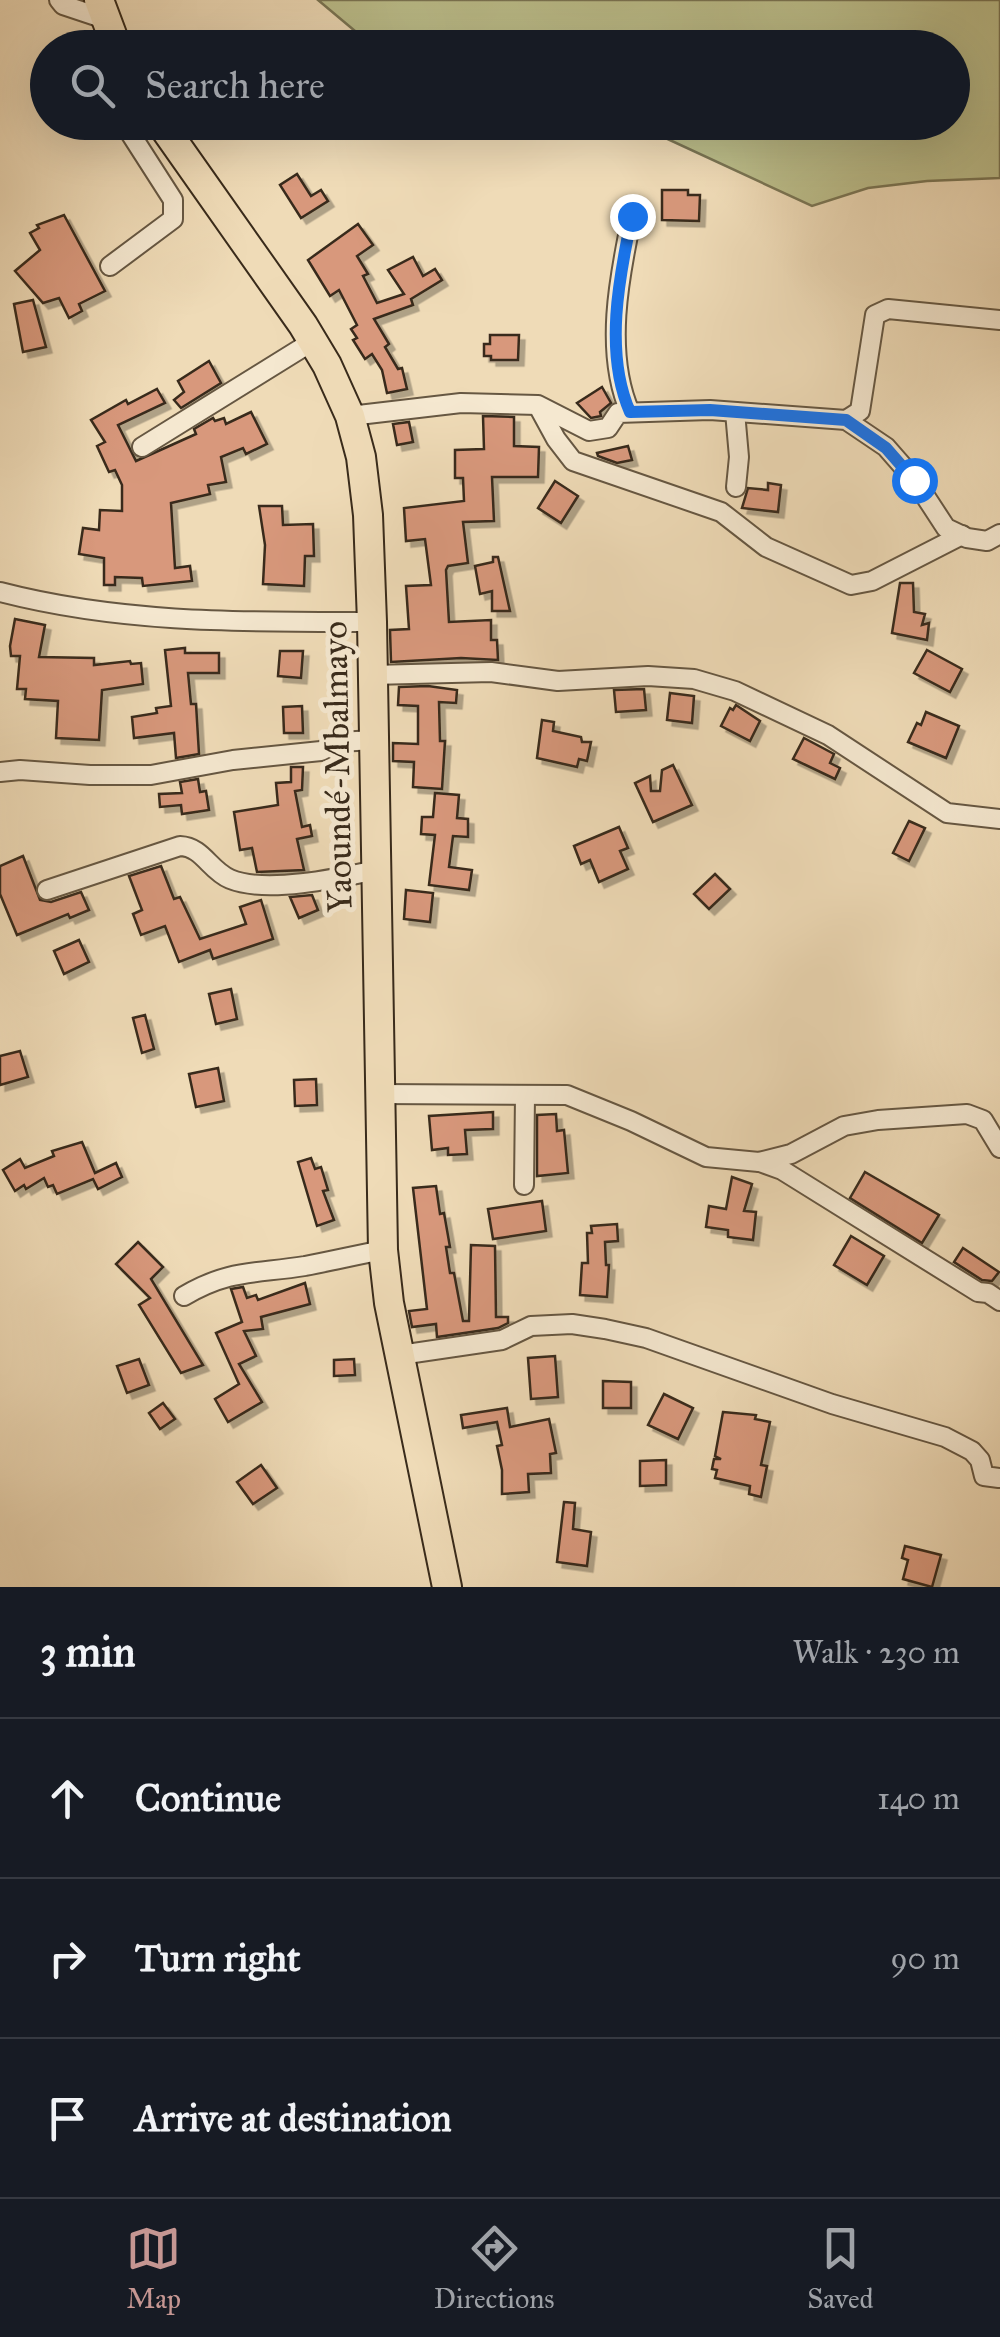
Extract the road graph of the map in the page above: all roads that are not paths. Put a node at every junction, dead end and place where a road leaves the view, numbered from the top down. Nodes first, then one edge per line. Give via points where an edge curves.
1 (59, 0) edge
2 (106, 30) edge
3 (135, 140) edge
4 (173, 140) edge
5 (632, 216) dead end
6 (110, 266) dead end
7 (1000, 320) edge
8 (313, 341) junction
9 (538, 405) junction
10 (630, 412) junction
11 (736, 412) junction
12 (350, 416) junction
13 (846, 420) junction
14 (142, 447) dead end
15 (736, 486) dead end
16 (1000, 534) edge
17 (962, 536) junction
18 (0, 592) edge
19 (372, 622) junction
20 (372, 675) junction
21 (374, 740) junction
22 (0, 772) edge
23 (1000, 819) edge
24 (376, 870) junction
25 (47, 890) dead end
26 (379, 1094) junction
27 (524, 1095) junction
28 (1000, 1148) edge
29 (759, 1162) junction
30 (524, 1184) dead end
31 (382, 1250) junction
32 (184, 1296) dead end
33 (1000, 1301) edge
34 (400, 1355) junction
35 (421, 1465) junction
36 (999, 1478) edge
37 (447, 1587) edge
38 (466, 1587) edge

1 - 2 street
3 - 6 street via 173,200 173,219
4 - 8 highway, Yaoundé-Mbalmayo
5 - 10 street via 616,339
7 - 13 street via 888,309 875,315 860,411
8 - 12 highway, Yaoundé-Mbalmayo
8 - 14 street
9 - 10 street via 589,432
9 - 12 street via 462,403
9 - 17 street via 573,461 721,512 766,547 850,585
10 - 11 street
11 - 13 street
11 - 15 street
12 - 19 highway, Yaoundé-Mbalmayo via 368,515
13 - 17 street via 886,448 946,528
16 - 17 street via 987,541
18 - 19 street via 132,617
19 - 20 highway, Yaoundé-Mbalmayo
20 - 21 highway, Yaoundé-Mbalmayo
20 - 23 street via 694,680 735,691 828,736 947,813
21 - 22 street via 151,776
21 - 24 highway, Yaoundé-Mbalmayo
24 - 25 street via 250,884 213,868 197,849 180,846
24 - 26 highway, Yaoundé-Mbalmayo
26 - 27 street
26 - 31 highway, Yaoundé-Mbalmayo
27 - 29 street via 567,1095 706,1158
27 - 30 street
28 - 29 street via 982,1120 967,1114 920,1116 844,1126 791,1154
29 - 33 street
31 - 32 street via 240,1272
31 - 34 highway, Yaoundé-Mbalmayo
34 - 35 highway, Yaoundé-Mbalmayo
34 - 36 street via 502,1340 531,1326 605,1329 945,1437 972,1451 984,1476
35 - 37 highway, Yaoundé-Mbalmayo
35 - 38 highway, Yaoundé-Mbalmayo via 454,1538

